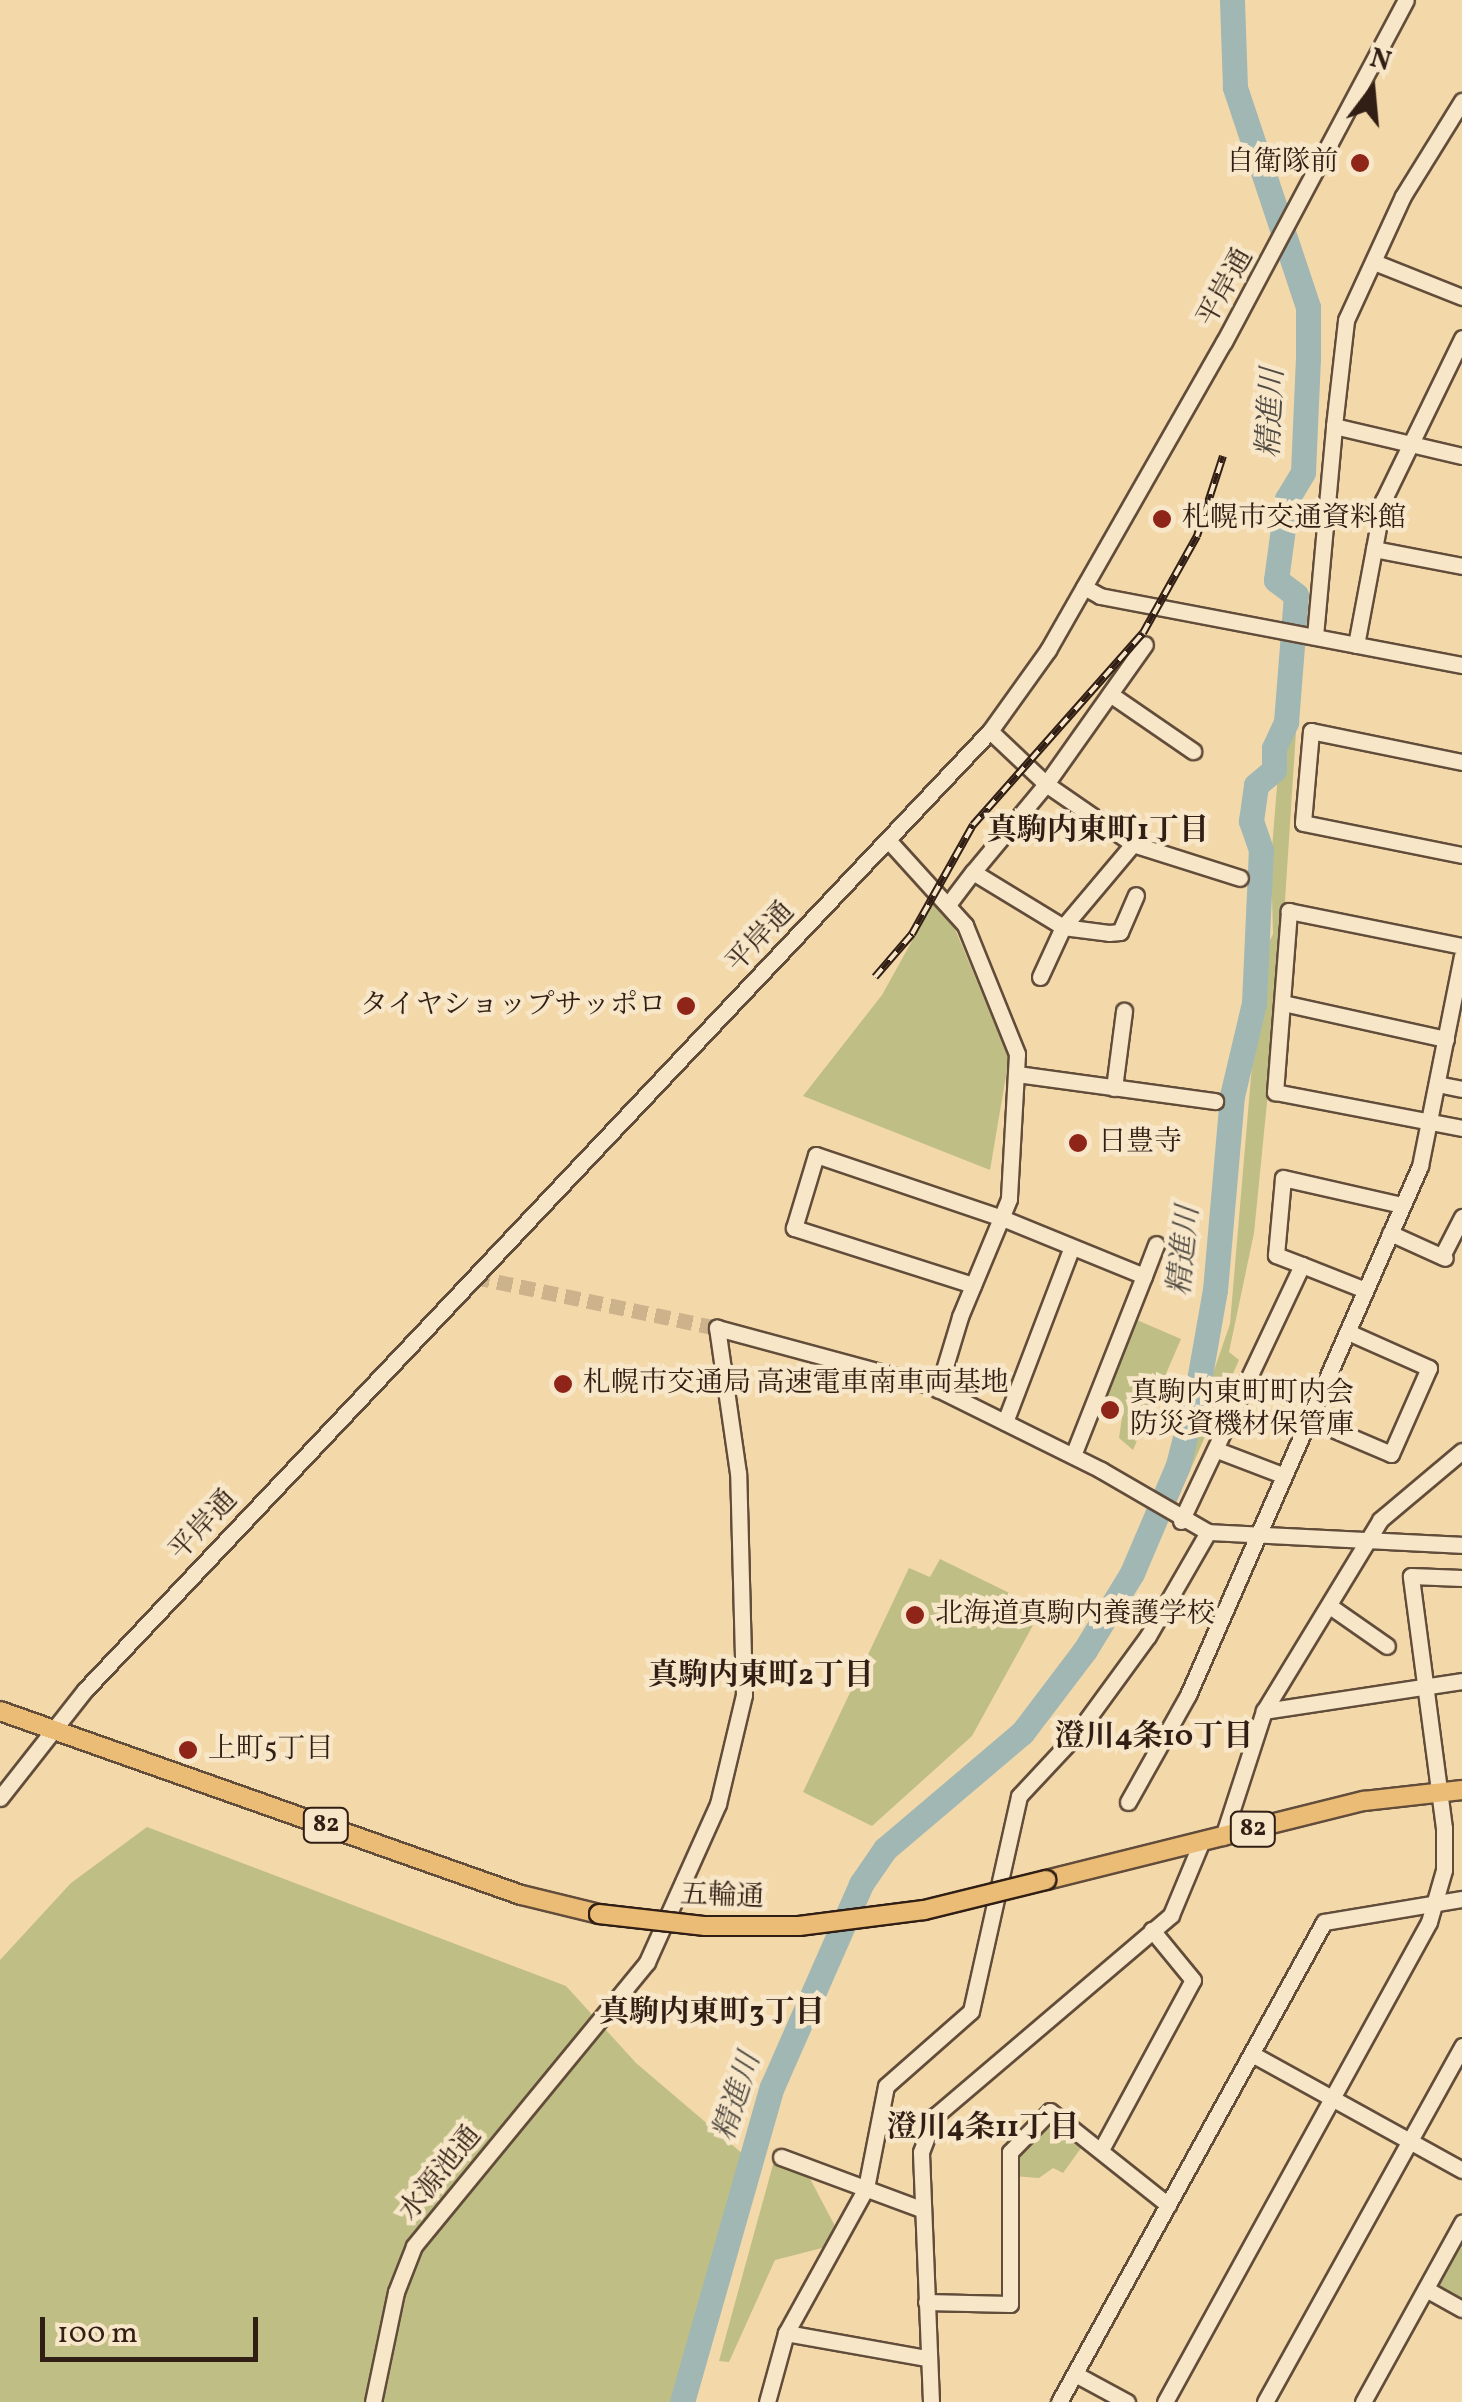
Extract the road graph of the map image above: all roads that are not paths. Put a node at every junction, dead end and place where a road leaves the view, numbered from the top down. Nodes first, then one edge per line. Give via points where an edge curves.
1 (1406, 0) edge
2 (1462, 101) edge
3 (1374, 262) junction
4 (1462, 298) edge
5 (1462, 338) edge
6 (1334, 426) junction
7 (1411, 444) junction
8 (1462, 456) edge
9 (1374, 549) junction
10 (1462, 566) edge
11 (1084, 587) junction
12 (1310, 635) junction
13 (1146, 644) dead end
14 (1356, 644) junction
15 (1462, 665) edge
16 (1110, 694) junction
17 (990, 732) junction
18 (1194, 752) dead end
19 (1462, 762) edge
20 (1046, 784) junction
21 (888, 840) junction
22 (1132, 844) junction
23 (1462, 854) edge
24 (973, 872) junction
25 (1240, 878) dead end
26 (1136, 895) dead end
27 (950, 902) junction
28 (1063, 927) junction
29 (1462, 946) edge
30 (1462, 956) edge
31 (1461, 974) edge
32 (1040, 976) dead end
33 (1282, 1003) junction
34 (1124, 1011) dead end
35 (1446, 1039) junction
36 (1017, 1074) junction
37 (1437, 1084) junction
38 (1114, 1088) junction
39 (1462, 1089) edge
40 (1215, 1101) dead end
41 (1430, 1120) junction
42 (1462, 1128) edge
43 (1402, 1204) junction
44 (1002, 1218) junction
45 (1462, 1218) edge
46 (1390, 1233) junction
47 (1156, 1244) dead end
48 (1072, 1248) junction
49 (1302, 1265) junction
50 (1144, 1276) junction
51 (973, 1285) junction
52 (1364, 1290) junction
53 (1348, 1332) junction
54 (938, 1390) junction
55 (1309, 1419) junction
56 (1005, 1422) junction
57 (1217, 1450) junction
58 (1462, 1450) edge
59 (1073, 1455) junction
60 (1282, 1475) junction
61 (1176, 1518) junction
62 (1208, 1532) junction
63 (1257, 1538) junction
64 (1370, 1539) junction
65 (1462, 1545) edge
66 (1462, 1578) edge
67 (1330, 1607) junction
68 (1387, 1646) dead end
69 (1462, 1681) edge
70 (1428, 1684) junction
71 (1264, 1710) junction
72 (0, 1711) edge
73 (54, 1730) junction
74 (1462, 1790) edge
75 (1442, 1792) junction
76 (0, 1798) edge
77 (1128, 1802) dead end
78 (1223, 1837) junction
79 (1201, 1844) junction
80 (1462, 1899) edge
81 (1436, 1901) junction
82 (1152, 1930) junction
83 (1462, 2046) edge
84 (1252, 2054) junction
85 (1334, 2098) junction
86 (1409, 2141) junction
87 (1102, 2148) junction
88 (781, 2157) dead end
89 (1462, 2170) edge
90 (866, 2188) junction
91 (1168, 2205) junction
92 (921, 2209) junction
93 (1462, 2223) edge
94 (1426, 2289) junction
95 (926, 2302) junction
96 (1462, 2309) edge
97 (786, 2333) junction
98 (927, 2358) junction
99 (1075, 2374) junction
100 (373, 2402) edge
101 (767, 2402) edge
102 (930, 2402) edge
103 (1059, 2402) edge
104 (1126, 2402) edge
105 (1165, 2402) edge
106 (1264, 2402) edge
107 (1363, 2402) edge

1 - 11 street, 平岸通 via 1298,210
2 - 3 street via 1403,196
3 - 4 street
3 - 6 street via 1346,320
5 - 7 street
6 - 7 street
6 - 12 street
7 - 8 street
7 - 9 street via 1383,501
9 - 10 street
9 - 14 street
11 - 12 street via 1100,596
11 - 17 street, 平岸通
12 - 14 street
13 - 16 street
14 - 15 street
16 - 18 street
16 - 20 street
17 - 20 street
17 - 21 street, 平岸通
19 - 23 street via 1311,732 1303,824
20 - 22 street
20 - 24 street
21 - 27 street
21 - 73 street, 平岸通
22 - 25 street
22 - 28 street
24 - 27 street
24 - 28 street
26 - 28 street via 1120,932
27 - 36 street via 1016,1054
28 - 32 street
29 - 33 street via 1289,911
30 - 31 street
31 - 35 street
33 - 35 street
33 - 41 street via 1275,1092
34 - 38 street
35 - 37 street
36 - 38 street
36 - 44 street
37 - 39 street
37 - 41 street
38 - 40 street
41 - 42 street
41 - 43 street
43 - 46 street
43 - 49 street via 1283,1178 1276,1255
44 - 48 street
44 - 51 street
44 - 51 street via 816,1155 794,1228
45 - 46 street via 1444,1257
46 - 52 street
47 - 50 street
48 - 50 street
48 - 56 street
49 - 52 street
49 - 57 street
50 - 59 street
51 - 54 street
52 - 53 street
53 - 55 street
53 - 55 street via 1428,1368 1391,1454
54 - 56 street
54 - 100 street, 水源池通 via 717,1328 738,1472 744,1695 707,1838 648,1962 414,2246 396,2292
55 - 60 street
56 - 59 street
57 - 60 street
57 - 61 street
58 - 64 street via 1380,1520
59 - 61 street
60 - 63 street
61 - 62 street
62 - 63 street
62 - 90 street via 1148,1636 1075,1736 1019,1796 971,2011 886,2086
63 - 64 street
63 - 77 street via 1188,1695
64 - 65 street
64 - 67 street
66 - 70 street via 1411,1576
67 - 68 street
67 - 71 street
69 - 70 street
70 - 71 street
70 - 75 street
71 - 78 street
72 - 73 main road, 五輪通 / 82
73 - 76 street, 平岸通
73 - 79 main road, 五輪通 / 82, bridge via 521,1896 600,1914 705,1926 798,1926 924,1910
74 - 75 main road, 五輪通 / 82
75 - 78 main road, 五輪通 / 82 via 1364,1802
75 - 81 street via 1444,1870
78 - 79 main road, 五輪通 / 82
79 - 82 street via 1172,1915
80 - 81 street
81 - 84 street via 1324,1922
81 - 85 street
82 - 87 street via 1193,1980
82 - 92 street via 936,2116 921,2152
83 - 86 street
84 - 85 street
84 - 91 street
85 - 86 street
85 - 105 street
86 - 89 street
86 - 106 street
87 - 91 street
87 - 95 street via 1050,2111 1010,2152 1010,2304
88 - 90 street
90 - 92 street
90 - 97 street
91 - 99 street
92 - 95 street
93 - 94 street
94 - 96 street
94 - 107 street
95 - 98 street
97 - 98 street
97 - 101 street
98 - 102 street
99 - 103 street
99 - 104 street

